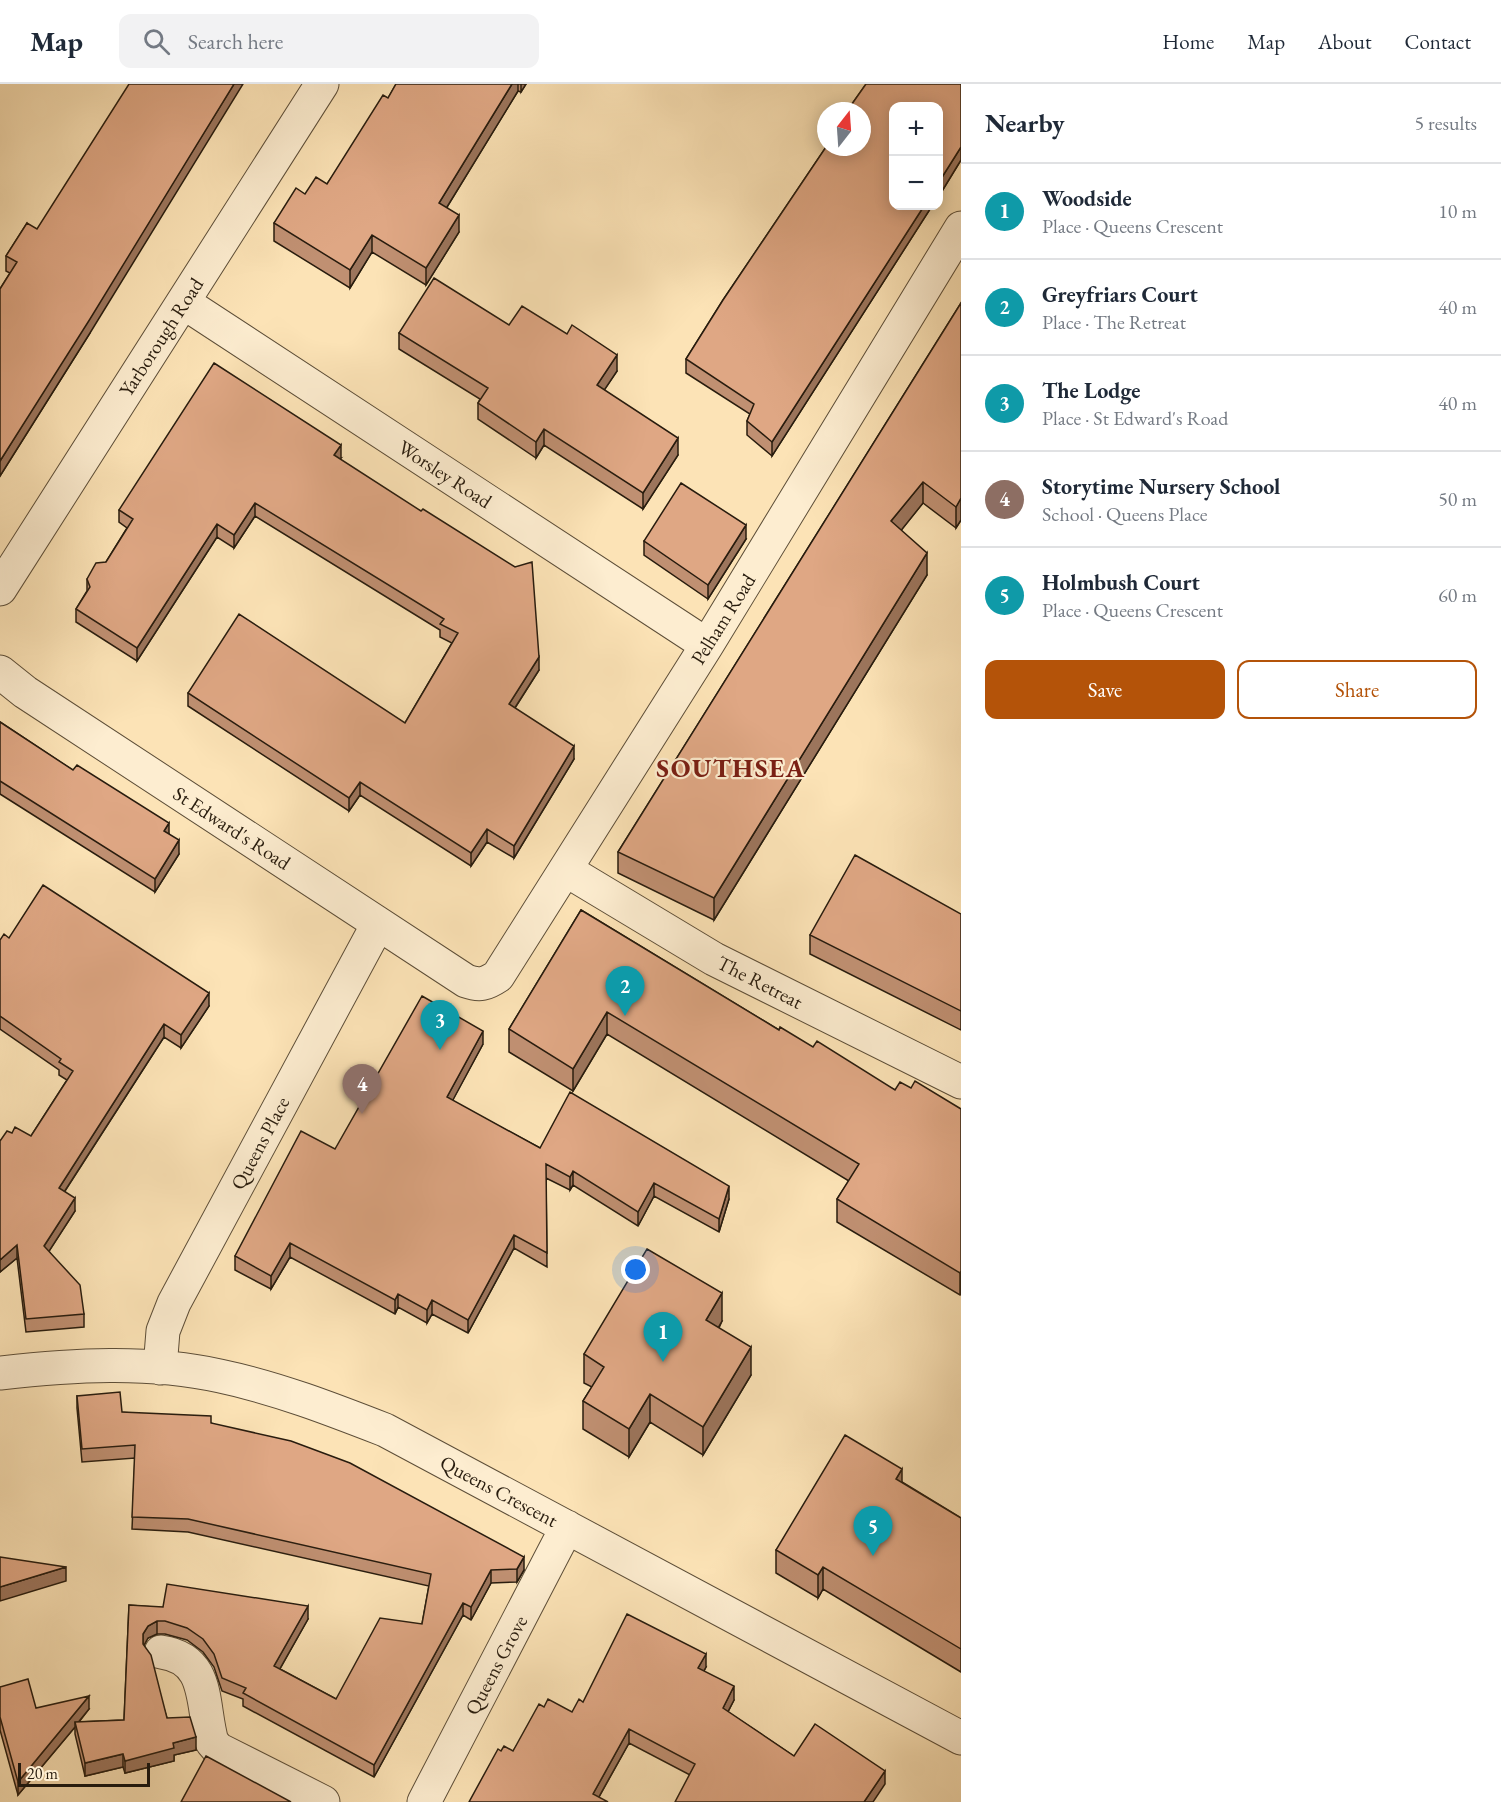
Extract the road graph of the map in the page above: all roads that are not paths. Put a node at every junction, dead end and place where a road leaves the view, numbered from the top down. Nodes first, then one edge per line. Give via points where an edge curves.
1 (322, 84) edge
2 (961, 228) edge
3 (183, 302) junction
4 (0, 589) edge
5 (707, 645) junction
6 (0, 672) edge
7 (566, 870) junction
8 (378, 924) junction
9 (466, 981) joint
10 (961, 1082) edge
11 (160, 1368) junction
12 (0, 1373) edge
13 (567, 1527) junction
14 (161, 1652) dead end
15 (961, 1738) edge
16 (323, 1802) edge
17 (424, 1802) edge

1 - 3 street, Yarborough Road
2 - 5 street, Pelham Road
3 - 4 street, Yarborough Road
3 - 5 street, Worsley Road
5 - 7 street, Pelham Road
6 - 8 street, St Edward's Road
7 - 9 street, Pelham Road via 498,976 477,986
7 - 10 street, The Retreat via 714,959
8 - 9 street, St Edward's Road
8 - 11 street, Queens Place via 174,1303 163,1331
11 - 12 street, Queens Crescent via 61,1366
11 - 13 street, Queens Crescent via 218,1375 278,1390 343,1413 386,1430
13 - 15 street, Queens Crescent
13 - 17 street, Queens Grove
14 - 16 street via 185,1659 194,1668 201,1682 212,1742 218,1749

